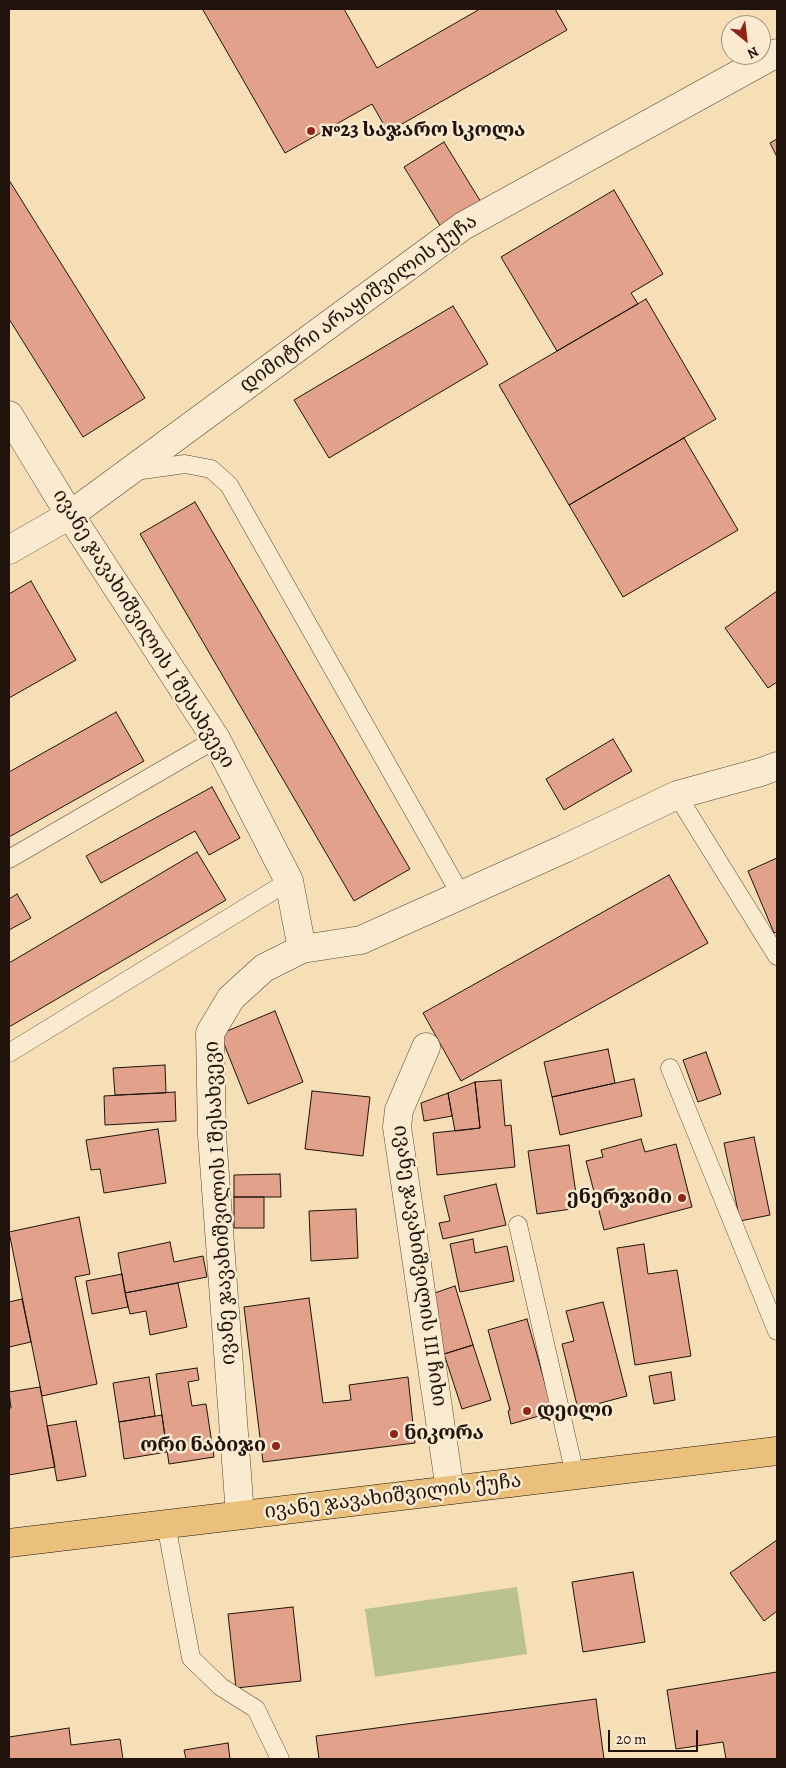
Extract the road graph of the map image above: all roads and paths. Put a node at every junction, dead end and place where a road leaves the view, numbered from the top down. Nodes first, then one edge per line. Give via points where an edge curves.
1 (777, 53) edge
2 (9, 415) edge
3 (127, 472) junction
4 (70, 515) junction
5 (9, 550) edge
6 (216, 738) junction
7 (777, 766) edge
8 (677, 795) junction
9 (9, 860) edge
10 (290, 881) junction
11 (461, 895) junction
12 (302, 949) junction
13 (777, 956) edge
14 (426, 1048) dead end
15 (9, 1053) edge
16 (670, 1068) dead end
17 (518, 1226) dead end
18 (777, 1331) edge
19 (777, 1451) edge
20 (575, 1475) junction
21 (450, 1490) junction
22 (240, 1515) junction
23 (166, 1524) junction
24 (9, 1543) edge
25 (280, 1759) edge

1 - 3 street, დიმიტრი არაყიშვილის ქუჩა via 463,226
2 - 4 street, ივანე ჯავახიშვილის I შესახვევი
3 - 4 street, დიმიტრი არაყიშვილის ქუჩა
3 - 11 lane via 185,464 211,469 229,485
4 - 5 street, დიმიტრი არაყიშვილის ქუჩა
4 - 6 street, ივანე ჯავახიშვილის I შესახვევი
6 - 9 lane
6 - 10 street, ივანე ჯავახიშვილის I შესახვევი
7 - 8 street
8 - 11 street
8 - 13 lane
10 - 12 street, ივანე ჯავახიშვილის I შესახვევი
10 - 15 lane
11 - 12 street via 361,940
12 - 22 street, ივანე ჯავახიშვილის I შესახვევი via 264,968 231,998 210,1033 212,1136
14 - 21 street, ივანე ჯავახიშვილის III ჩიხი via 399,1110 397,1127
16 - 18 lane
17 - 20 lane
19 - 20 main road, ივანე ჯავახიშვილის ქუჩა
20 - 21 main road, ივანე ჯავახიშვილის ქუჩა
21 - 22 main road, ივანე ჯავახიშვილის ქუჩა
22 - 23 main road, ივანე ჯავახიშვილის ქუჩა
23 - 24 main road, ივანე ჯავახიშვილის ქუჩა
23 - 25 lane via 191,1658 221,1686 256,1709

